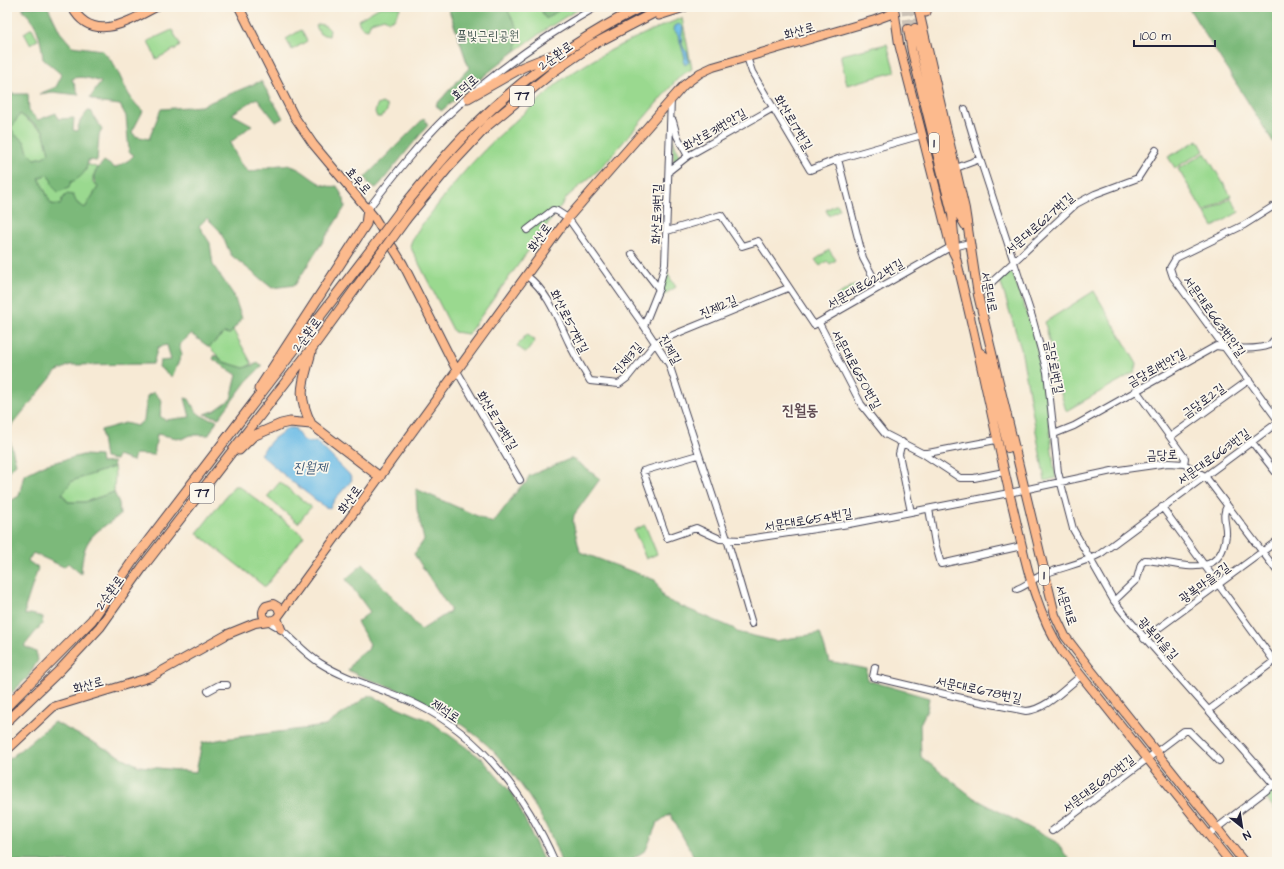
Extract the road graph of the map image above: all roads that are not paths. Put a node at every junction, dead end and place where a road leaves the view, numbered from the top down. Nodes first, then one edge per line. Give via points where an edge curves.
1 (72, 7) edge
2 (156, 7) edge
3 (239, 7) edge
4 (596, 7) edge
5 (641, 7) edge
6 (665, 7) edge
7 (684, 7) edge
8 (918, 7) edge
9 (894, 9) edge
10 (927, 9) edge
11 (629, 25) junction
12 (915, 29) junction
13 (565, 50) junction
14 (747, 57) junction
15 (468, 98) junction
16 (671, 100) junction
17 (773, 108) junction
18 (965, 108) dead end
19 (670, 112) junction
20 (922, 135) junction
21 (1156, 150) dead end
22 (688, 156) junction
23 (980, 158) junction
24 (838, 159) junction
25 (956, 168) junction
26 (668, 171) junction
27 (1277, 204) edge
28 (368, 208) junction
29 (568, 218) junction
30 (527, 230) dead end
31 (967, 230) junction
32 (667, 231) junction
33 (969, 243) junction
34 (954, 247) junction
35 (632, 254) dead end
36 (1012, 261) junction
37 (527, 276) junction
38 (788, 288) junction
39 (880, 288) junction
40 (659, 289) junction
41 (978, 295) junction
42 (819, 323) junction
43 (644, 326) junction
44 (1273, 341) dead end
45 (656, 342) junction
46 (312, 348) junction
47 (1226, 348) junction
48 (978, 351) junction
49 (457, 371) junction
50 (1249, 380) junction
51 (590, 381) joint
52 (1136, 390) junction
53 (1277, 419) edge
54 (1277, 423) edge
55 (309, 424) junction
56 (232, 433) junction
57 (1054, 434) junction
58 (1170, 437) junction
59 (996, 440) junction
60 (902, 442) junction
61 (1252, 442) junction
62 (922, 453) junction
63 (698, 455) junction
64 (1015, 455) junction
65 (1184, 464) junction
66 (1004, 472) junction
67 (217, 473) junction
68 (1277, 474) edge
69 (1205, 476) junction
70 (380, 477) junction
71 (520, 480) dead end
72 (1060, 481) junction
73 (1024, 490) junction
74 (1009, 493) junction
75 (1228, 506) junction
76 (1162, 507) junction
77 (929, 509) junction
78 (911, 512) junction
79 (727, 540) junction
80 (1277, 541) edge
81 (1022, 546) junction
82 (1262, 552) junction
83 (1089, 559) junction
84 (1205, 566) junction
85 (1277, 571) edge
86 (1044, 574) junction
87 (1031, 583) junction
88 (1219, 585) junction
89 (1017, 589) dead end
90 (1114, 601) junction
91 (263, 611) junction
92 (276, 614) junction
93 (752, 624) dead end
94 (281, 629) joint
95 (228, 634) junction
96 (1144, 639) junction
97 (1276, 660) edge
98 (875, 667) dead end
99 (1081, 676) junction
100 (228, 685) dead end
101 (208, 691) dead end
102 (7, 706) edge
103 (1209, 710) junction
104 (7, 721) edge
105 (7, 750) edge
106 (1157, 752) junction
107 (1148, 759) junction
108 (1219, 761) dead end
109 (1276, 785) edge
110 (1217, 828) junction
111 (1052, 831) dead end
112 (1209, 834) junction
113 (555, 862) edge
114 (1230, 862) edge
115 (1244, 862) edge

1 - 2 main road via 85,24 96,28 121,24
3 - 28 main road, 효우로 via 301,128
4 - 15 street, 효덕로 via 526,50
5 - 13 highway, 2순환로 / 77
6 - 11 highway, 2순환로 / 77
7 - 11 highway
8 - 12 main road, 서문대로
9 - 14 main road, 화산로 via 876,20
9 - 20 main road, 서문대로 via 899,44
10 - 12 street
11 - 46 highway, 2순환로 / 77, bridge via 592,45 554,71 488,125 406,219
12 - 25 main road, 서문대로
12 - 31 main road, 서문대로 / 1 via 951,182 960,216
12 - 34 main road, 서문대로 / 1 via 912,52 952,214
13 - 15 highway via 523,67
13 - 56 highway, 2순환로 / 77, bridge via 508,94 443,158
14 - 16 main road, 화산로 via 700,73 684,85
14 - 17 street, 화산로17번길 via 752,72
15 - 28 street, 효덕로 via 424,140
16 - 19 street, 화산로31번길
16 - 29 main road, 화산로
17 - 22 street, 화산로31번안길
17 - 24 street, 화산로17번길 via 810,170
18 - 23 street, 금당로1번길
19 - 22 street via 677,136
19 - 26 street, 화산로31번길
20 - 24 street, 화산로17번길
20 - 34 main road, 서문대로
21 - 36 street, 서문대로627번길 via 1138,178 1076,204
22 - 26 street, 화산로31번안길
23 - 25 street
23 - 36 street, 금당로1번길
24 - 39 street via 863,258
25 - 31 main road, 서문대로
26 - 32 street, 화산로31번길
27 - 47 street, 서문대로663번안길 via 1244,225 1176,258 1170,268 1173,277
28 - 49 main road, 효우로 via 403,264
28 - 56 highway via 366,224 294,332
29 - 30 street via 553,210
29 - 37 main road, 화산로
29 - 43 street, 진제길
31 - 33 main road, 서문대로 / 1
32 - 38 street via 722,215 742,246 758,240
32 - 40 street, 화산로31번길 via 665,264
33 - 34 street, 서문대로622번길
33 - 41 main road, 서문대로 / 1
34 - 39 street, 서문대로622번길
34 - 48 main road, 서문대로 / 1
35 - 40 street
36 - 41 street, 서문대로627번길
36 - 57 street, 금당로1번길 via 1032,317 1047,372
37 - 49 main road, 화산로
37 - 51 street, 화산로57번길 via 537,283 551,304
38 - 42 street, 서문대로622번길 via 811,323
38 - 45 street, 진제2길
39 - 42 street, 서문대로622번길
40 - 43 street, 화산로31번길
41 - 64 main road, 서문대로 / 1
42 - 60 street, 서문대로650번길 via 875,424 885,434
43 - 45 street, 진제길
44 - 47 street, 금당로1번안길 via 1266,346
45 - 51 street, 진제3길 via 623,382 619,384
45 - 63 street, 진제길 via 671,369
46 - 55 highway via 301,389
46 - 67 highway, 2순환로 / 77
47 - 50 street, 서문대로663번안길
47 - 52 street, 금당로1번안길 via 1216,346
48 - 59 main road, 서문대로 / 1
48 - 64 main road via 986,356 1013,466 1016,464
49 - 70 main road, 화산로
49 - 71 street, 화산로73번길
50 - 53 street, 서문대로663번안길
50 - 58 street, 금당로2길
52 - 57 street, 금당로1번안길 via 1074,426
52 - 58 street
54 - 61 street, 서문대로663번길
55 - 67 highway via 290,422 253,436
55 - 70 highway
56 - 102 highway, 2순환로 / 77 via 132,562 92,620
57 - 72 street, 금당로1번길
58 - 65 street via 1185,458
59 - 62 street
59 - 66 main road, 서문대로 / 1
60 - 62 street, 서문대로650번길
60 - 78 street via 899,454
61 - 68 street
61 - 69 street, 서문대로663번길
62 - 66 street, 서문대로650번길 via 964,479
63 - 79 street, 진제길
63 - 79 street, 서문대로654번길 via 643,471 667,538 696,528
64 - 73 main road, 서문대로 / 1
65 - 69 street, 금당로
65 - 72 street, 금당로 via 1158,463
66 - 74 main road, 서문대로 / 1
67 - 104 highway, 2순환로 / 77 via 142,568 100,627
69 - 75 street, 금당로
69 - 76 street, 서문대로663번길
70 - 92 main road, 화산로
72 - 73 street, 금당로
72 - 83 street, 광복마을길 via 1074,533
73 - 74 street, 서문대로654번길
73 - 86 main road, 서문대로 / 1
74 - 77 street, 서문대로654번길
74 - 81 main road, 서문대로 / 1
75 - 82 street, 금당로
75 - 84 street via 1224,511 1226,531 1222,553 1215,561
76 - 83 street, 서문대로663번길 via 1100,554
76 - 84 street
77 - 78 street, 서문대로654번길
77 - 81 street via 941,564
78 - 79 street, 서문대로654번길 via 849,524
79 - 93 street, 진제길
80 - 82 street, 광복마을3길
81 - 87 main road, 서문대로 / 1
82 - 85 street, 금당로
82 - 88 street, 광복마을3길
83 - 86 street, 서문대로663번길
83 - 90 street, 광복마을길
84 - 88 street
84 - 90 street via 1192,567 1143,561 1137,579
86 - 87 street, 서문대로663번길
86 - 106 main road, 서문대로 / 1 via 1060,627
87 - 89 street, 서문대로663번길
87 - 99 main road, 서문대로 / 1 via 1050,634
88 - 96 street, 광복마을3길
88 - 97 street
90 - 96 street, 광복마을길
91 - 92 main road via 263,616
91 - 92 main road via 268,604
91 - 95 main road
92 - 94 main road
92 - 95 main road
94 - 113 street, 제석로 via 319,663 344,676 419,705 467,738 508,781 535,823
95 - 105 main road, 화산로 via 151,677 53,707
96 - 103 street, 광복마을길
97 - 103 street
98 - 99 street, 서문대로678번길 via 873,677 1023,710 1041,706
99 - 107 main road, 서문대로 / 1
100 - 101 street via 219,685
103 - 109 street, 광복마을길
106 - 107 street, 서문대로690번길
106 - 108 street, 서문대로690번길 via 1184,731 1189,731
106 - 110 main road, 서문대로 / 1
107 - 111 street, 서문대로690번길
107 - 112 main road, 서문대로 / 1
109 - 110 street
110 - 112 street
110 - 115 main road, 서문대로 / 1
112 - 114 main road, 서문대로 / 1

